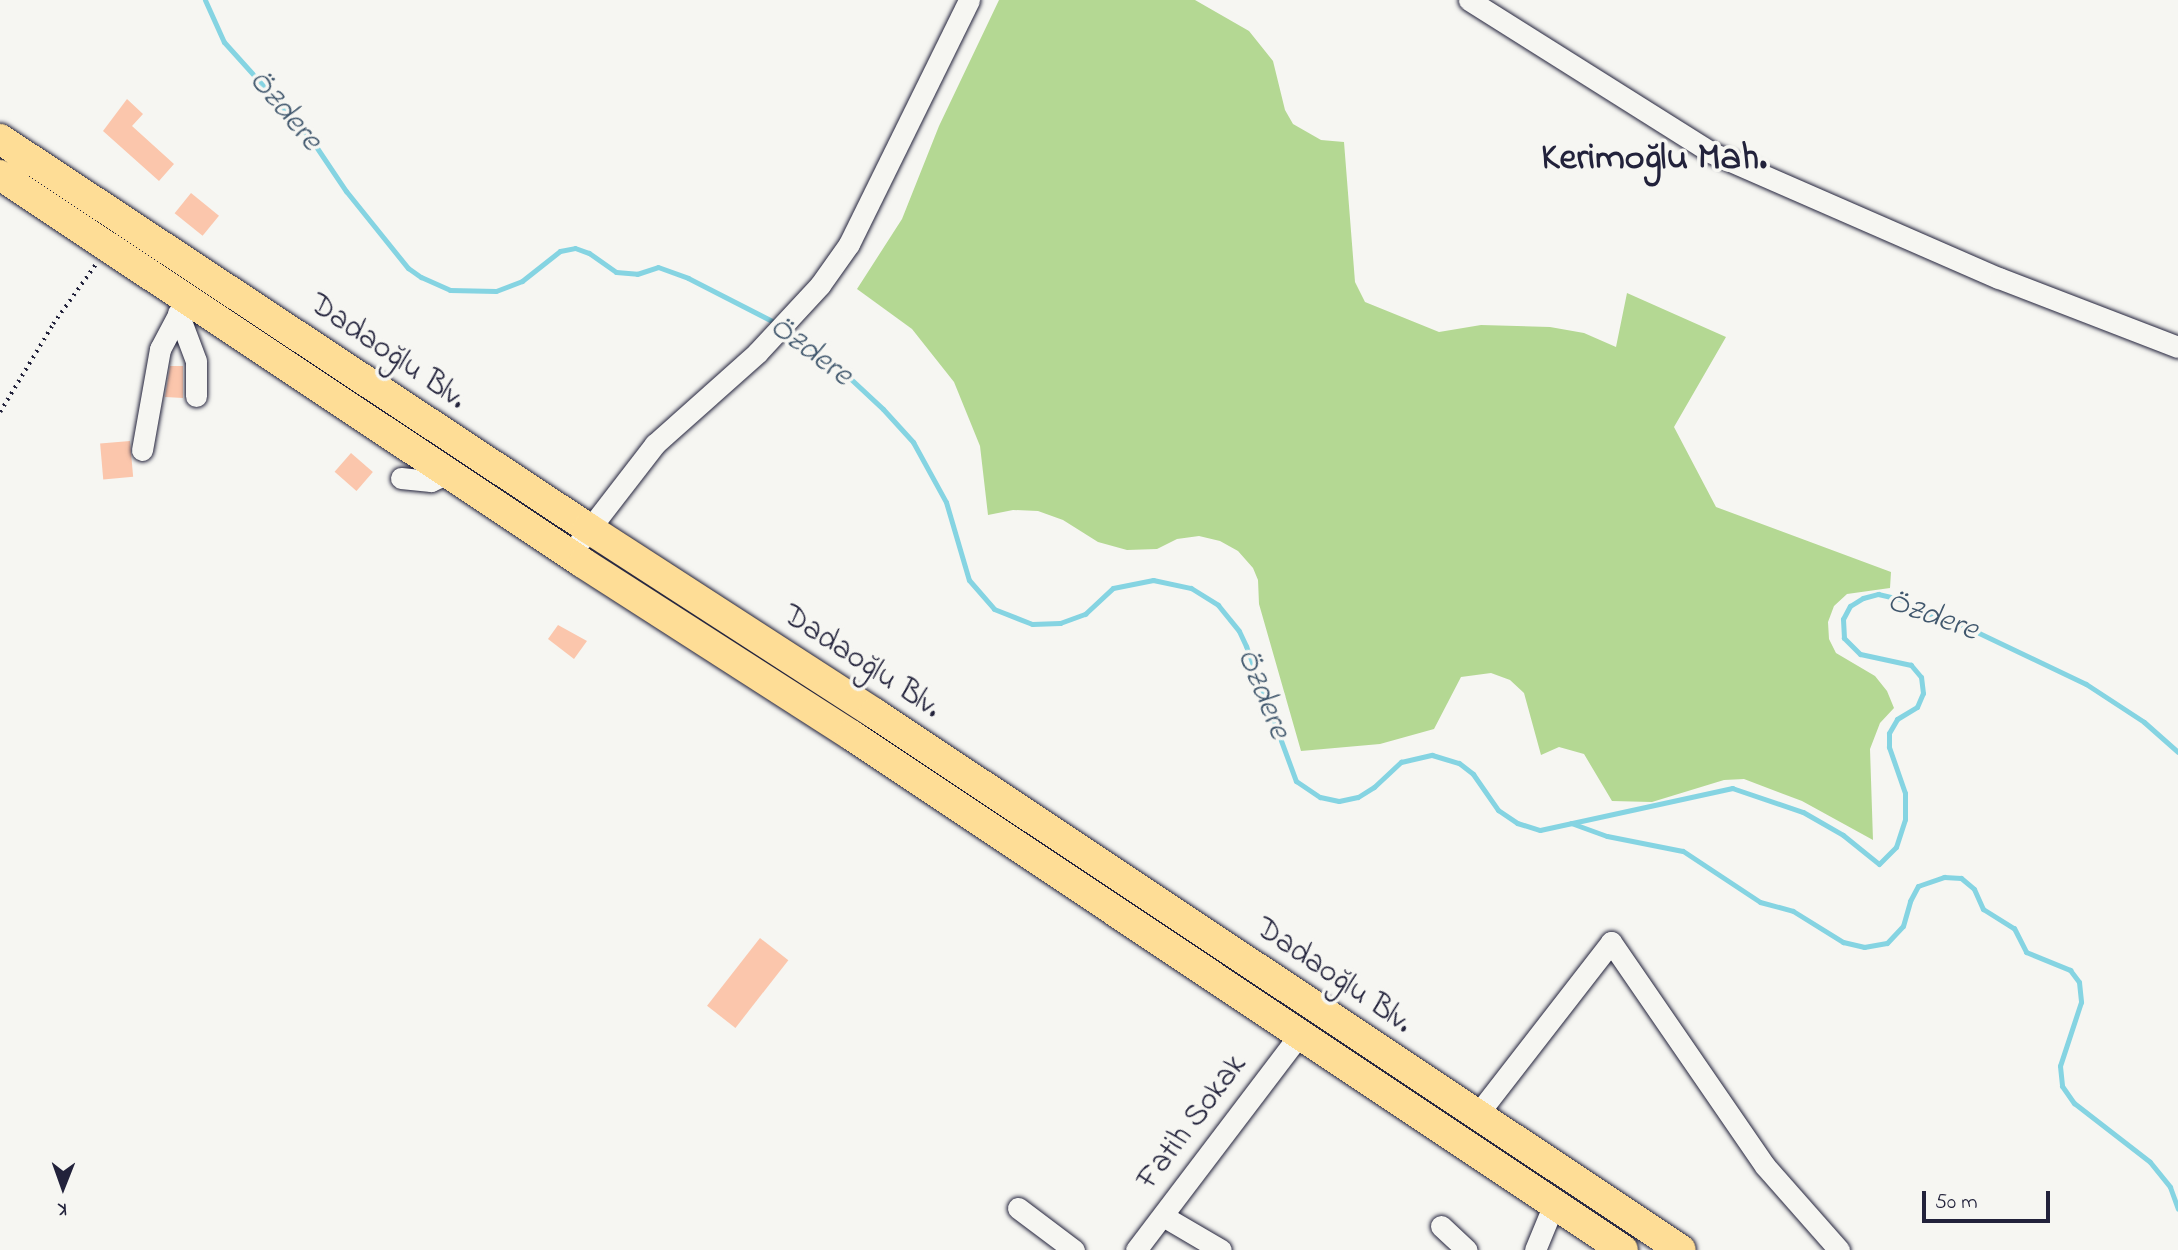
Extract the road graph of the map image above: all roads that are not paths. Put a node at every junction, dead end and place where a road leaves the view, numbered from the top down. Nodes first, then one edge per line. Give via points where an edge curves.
1 (970, 0) edge
2 (1469, 0) edge
3 (0, 139) edge
4 (0, 175) edge
5 (182, 305) junction
6 (2178, 347) edge
7 (196, 396) dead end
8 (142, 450) dead end
9 (448, 473) junction
10 (401, 478) dead end
11 (588, 528) junction
12 (570, 554) junction
13 (1300, 1034) junction
14 (1477, 1115) junction
15 (1554, 1204) junction
16 (1017, 1208) dead end
17 (1163, 1216) junction
18 (1441, 1226) dead end
19 (1074, 1250) edge
20 (1136, 1250) edge
21 (1221, 1250) edge
22 (1467, 1250) edge
23 (1535, 1250) edge
24 (1623, 1250) edge
25 (1681, 1250) edge
26 (1839, 1250) edge

1 - 11 street via 849,244 820,285 757,354 655,444
2 - 6 street via 1710,152 1999,278
3 - 11 highway, Dadaoğlu Blv.
4 - 5 highway, Dadaoğlu Blv. via 110,246
5 - 7 street via 196,361
5 - 8 street via 153,372
5 - 9 highway, Dadaoğlu Blv.
9 - 10 street via 431,481
9 - 12 highway, Dadaoğlu Blv.
11 - 12 street
11 - 14 highway, Dadaoğlu Blv.
12 - 13 highway, Dadaoğlu Blv.
13 - 15 highway, Dadaoğlu Blv.
13 - 17 street, Fatih Sokak
14 - 25 highway, Dadaoğlu Blv.
14 - 26 street via 1611,942 1765,1166
15 - 23 street
15 - 24 highway, Dadaoğlu Blv.
16 - 19 street
17 - 20 street, Fatih Sokak
17 - 21 street
18 - 22 street

